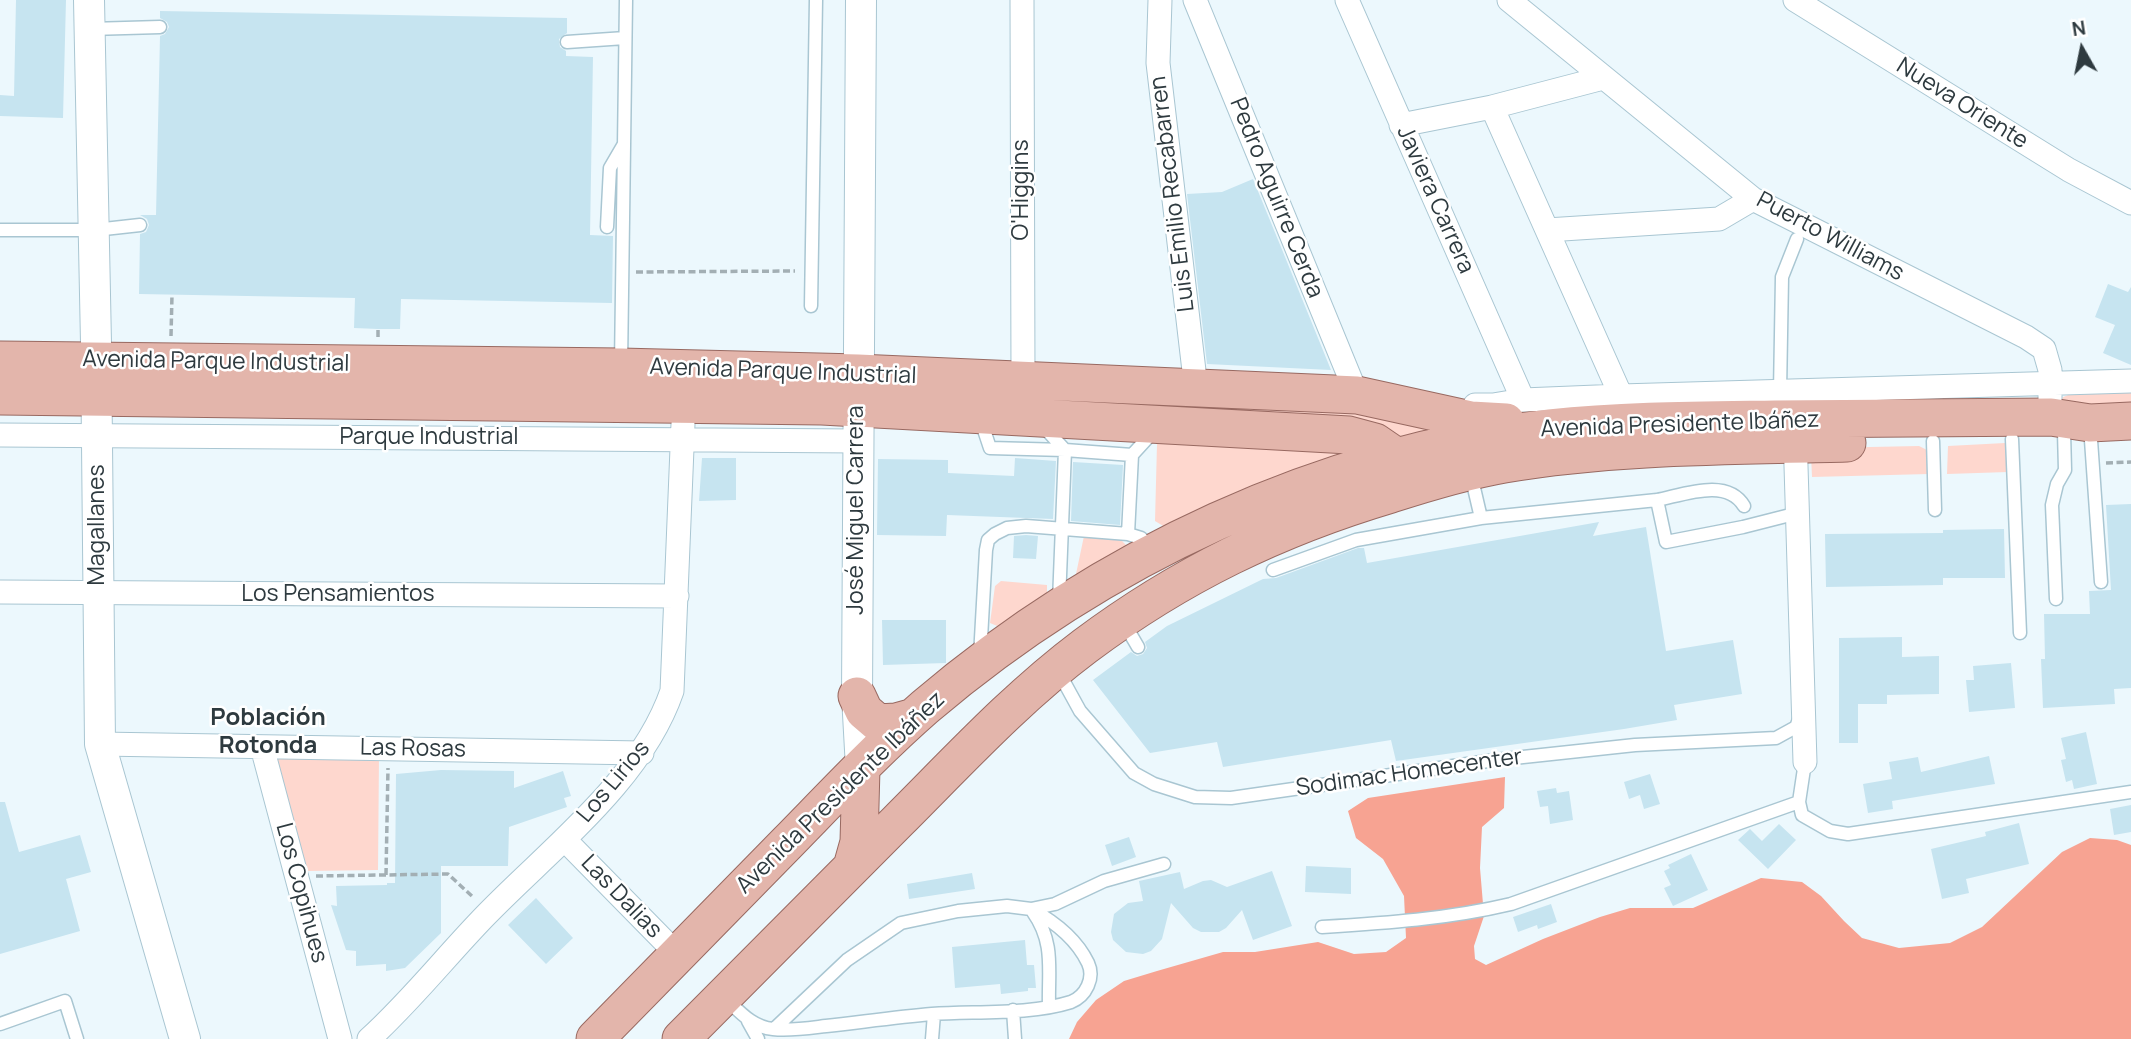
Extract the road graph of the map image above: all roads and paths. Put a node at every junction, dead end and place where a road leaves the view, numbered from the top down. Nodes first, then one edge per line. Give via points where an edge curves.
1 (626, 0) edge
2 (816, 0) edge
3 (861, 0) edge
4 (1022, 0) edge
5 (1160, 0) edge
6 (1195, 0) edge
7 (1347, 0) edge
8 (1509, 0) edge
9 (1795, 0) edge
10 (89, 15) edge
11 (160, 27) dead end
12 (625, 38) junction
13 (566, 42) dead end
14 (1603, 78) junction
15 (1492, 107) junction
16 (1401, 125) junction
17 (624, 144) junction
18 (1754, 199) junction
19 (2131, 203) edge
20 (140, 225) dead end
21 (607, 227) dead end
22 (0, 230) edge
23 (95, 230) junction
24 (1547, 230) junction
25 (1797, 239) dead end
26 (795, 271) dead end
27 (623, 272) junction
28 (172, 295) dead end
29 (811, 306) dead end
30 (171, 345) dead end
31 (0, 360) edge
32 (97, 360) junction
33 (609, 380) junction
34 (1023, 380) junction
35 (2131, 381) edge
36 (1196, 388) junction
37 (0, 396) edge
38 (1357, 396) junction
39 (1621, 396) junction
40 (96, 397) junction
41 (1523, 400) junction
42 (565, 403) junction
43 (684, 404) junction
44 (858, 407) junction
45 (2064, 414) junction
46 (979, 415) junction
47 (1035, 418) junction
48 (1790, 418) junction
49 (2131, 421) edge
50 (1176, 425) junction
51 (1563, 427) junction
52 (0, 435) edge
53 (97, 436) junction
54 (2012, 439) junction
55 (683, 440) junction
56 (1934, 441) junction
57 (1065, 450) junction
58 (1132, 455) junction
59 (1399, 458) junction
60 (2131, 462) edge
61 (2094, 464) junction
62 (1457, 475) junction
63 (1657, 500) junction
64 (1744, 506) dead end
65 (1935, 510) dead end
66 (1798, 513) junction
67 (1481, 518) junction
68 (1063, 529) junction
69 (1142, 543) junction
70 (1273, 570) dead end
71 (2101, 582) dead end
72 (0, 592) edge
73 (98, 594) junction
74 (677, 596) junction
75 (2056, 599) dead end
76 (1059, 608) junction
77 (2020, 633) dead end
78 (979, 663) junction
79 (1056, 668) junction
80 (857, 696) junction
81 (1804, 707) junction
82 (914, 717) junction
83 (100, 744) junction
84 (262, 747) junction
85 (388, 749) junction
86 (642, 753) junction
87 (1805, 762) joint
88 (861, 768) junction
89 (2131, 792) edge
90 (1799, 802) junction
91 (565, 839) junction
92 (1164, 864) dead end
93 (852, 867) junction
94 (386, 875) junction
95 (297, 876) junction
96 (1031, 909) junction
97 (488, 913) junction
98 (1322, 927) dead end
99 (678, 954) junction
100 (1049, 1006) junction
101 (736, 1008) junction
102 (1013, 1010) junction
103 (934, 1014) junction
104 (0, 1024) edge
105 (774, 1029) junction
106 (374, 1037) edge
107 (77, 1039) edge
108 (185, 1039) edge
109 (340, 1039) edge
110 (595, 1039) edge
111 (681, 1039) edge
112 (747, 1039) edge
113 (758, 1039) edge
114 (932, 1039) edge
115 (1015, 1039) edge

1 - 12 lane
2 - 29 lane
3 - 44 street, José Miguel Carrera
4 - 34 street, O'Higgins
5 - 36 street, Luis Emilio Recabarren via 1158,63
6 - 38 street, Pedro Aguirre Cerda
7 - 16 street, Javiera Carrera
8 - 14 street, Puerto Williams
9 - 19 street, Nueva Oriente via 2069,170
10 - 11 lane
10 - 23 street, Magallanes
12 - 13 lane
12 - 17 lane
14 - 15 street
14 - 18 street, Puerto Williams
15 - 16 street
15 - 24 street
16 - 41 street, Javiera Carrera
17 - 21 lane via 610,168
17 - 27 lane
18 - 24 street via 1719,219
18 - 45 street, Puerto Williams via 2044,349
20 - 23 lane
22 - 23 lane
23 - 32 street, Magallanes
24 - 39 street
25 - 48 lane via 1782,278
26 - 27 path
27 - 33 lane
28 - 30 path
31 - 32 main road, Avenida Parque Industrial
32 - 33 main road, Avenida Parque Industrial
32 - 40 street, Magallanes
33 - 42 lane
33 - 44 main road, Avenida Parque Industrial
34 - 36 main road, Avenida Parque Industrial
34 - 44 main road, Avenida Parque Industrial
35 - 45 street, Avenida Presidente Ibáñez
36 - 38 main road, Avenida Parque Industrial
36 - 50 main road via 1205,408 1200,421
37 - 40 main road, Avenida Parque Industrial
38 - 41 street, Avenida Presidente Ibáñez via 1466,405
38 - 51 main road, Avenida Parque Industrial via 1471,420
39 - 41 street, Avenida Presidente Ibáñez
39 - 48 street, Avenida Presidente Ibáñez
40 - 42 main road, Avenida Parque Industrial
40 - 53 street, Magallanes
42 - 43 main road, Avenida Parque Industrial
43 - 44 main road, Avenida Parque Industrial
43 - 55 street, Los Lirios
44 - 46 main road, Avenida Parque Industrial
44 - 55 street, Parque Industrial
44 - 80 street, José Miguel Carrera
45 - 48 main road, Avenida Presidente Ibáñez
45 - 49 main road, Avenida Presidente Ibáñez
45 - 54 main road, Avenida Presidente Ibáñez via 2052,437
45 - 61 lane
45 - 75 lane via 2065,470 2056,484 2052,505
46 - 47 main road, Avenida Parque Industrial
46 - 57 lane via 990,448
47 - 50 main road, Avenida Parque Industrial
47 - 57 lane
48 - 51 main road, Avenida Presidente Ibáñez
48 - 56 main road, Avenida Presidente Ibáñez
48 - 62 main road, Avenida Presidente Ibáñez via 1682,448 1574,455
48 - 66 street
50 - 58 lane
50 - 59 main road, Avenida Parque Industrial via 1359,436
51 - 59 main road, Avenida Presidente Ibáñez
52 - 53 street, Parque Industrial
53 - 55 street, Parque Industrial
53 - 73 street, Magallanes
54 - 56 main road, Avenida Presidente Ibáñez
54 - 77 lane
55 - 74 street, Los Lirios
56 - 65 lane
57 - 58 lane
57 - 68 lane
58 - 69 lane
59 - 62 main road, Avenida Parque Industrial via 1423,473
59 - 69 main road, Avenida Presidente Ibáñez
60 - 61 path
61 - 71 lane
62 - 67 lane
62 - 79 main road, Avenida Presidente Ibáñez via 1356,504 1269,537 1204,569 1130,633
63 - 64 lane via 1714,489 1732,493
63 - 66 lane via 1667,542
63 - 67 lane
66 - 81 street
67 - 70 lane via 1356,540
68 - 69 lane
68 - 76 lane
68 - 78 lane via 1007,528 988,540
69 - 76 main road, Avenida Presidente Ibáñez
72 - 73 street, Los Pensamientos
73 - 74 street, Los Pensamientos
73 - 83 street, Magallanes
74 - 86 street, Los Lirios via 672,691
76 - 78 main road, Avenida Presidente Ibáñez
78 - 82 main road, Avenida Presidente Ibáñez
79 - 81 lane, Sodimac Homecenter via 1080,711 1134,773 1195,797 1231,798 1635,745 1776,738 1796,727
79 - 93 main road, Avenida Presidente Ibáñez
80 - 82 main road via 863,710 878,723
80 - 88 street, José Miguel Carrera
81 - 87 street
82 - 88 main road, Avenida Presidente Ibáñez
83 - 84 street, Las Rosas
83 - 108 street, Magallanes
84 - 85 street, Las Rosas
84 - 95 street, Los Copihues
85 - 86 street, Las Rosas
85 - 94 path
86 - 91 street, Los Lirios
87 - 90 lane
88 - 93 main road via 859,842
88 - 99 main road, Avenida Presidente Ibáñez
89 - 90 lane via 1848,834 1830,831 1802,815
90 - 98 lane via 1511,904 1395,923
91 - 97 street, Los Lirios
91 - 99 street, Las Dalias
92 - 96 lane
93 - 101 main road, Avenida Presidente Ibáñez
94 - 95 path
94 - 97 path via 448,874
95 - 109 street, Los Copihues
96 - 100 lane via 1048,942
96 - 100 lane via 1062,929 1090,968 1090,982 1083,994
96 - 105 lane via 984,908 901,923 847,960
97 - 106 street, Los Lirios
99 - 110 main road, Avenida Presidente Ibáñez
100 - 102 lane
101 - 105 lane
101 - 111 main road, Avenida Presidente Ibáñez
101 - 112 lane
101 - 113 lane
102 - 103 lane
102 - 115 lane
103 - 105 lane
103 - 114 lane
104 - 107 lane via 65,1001

